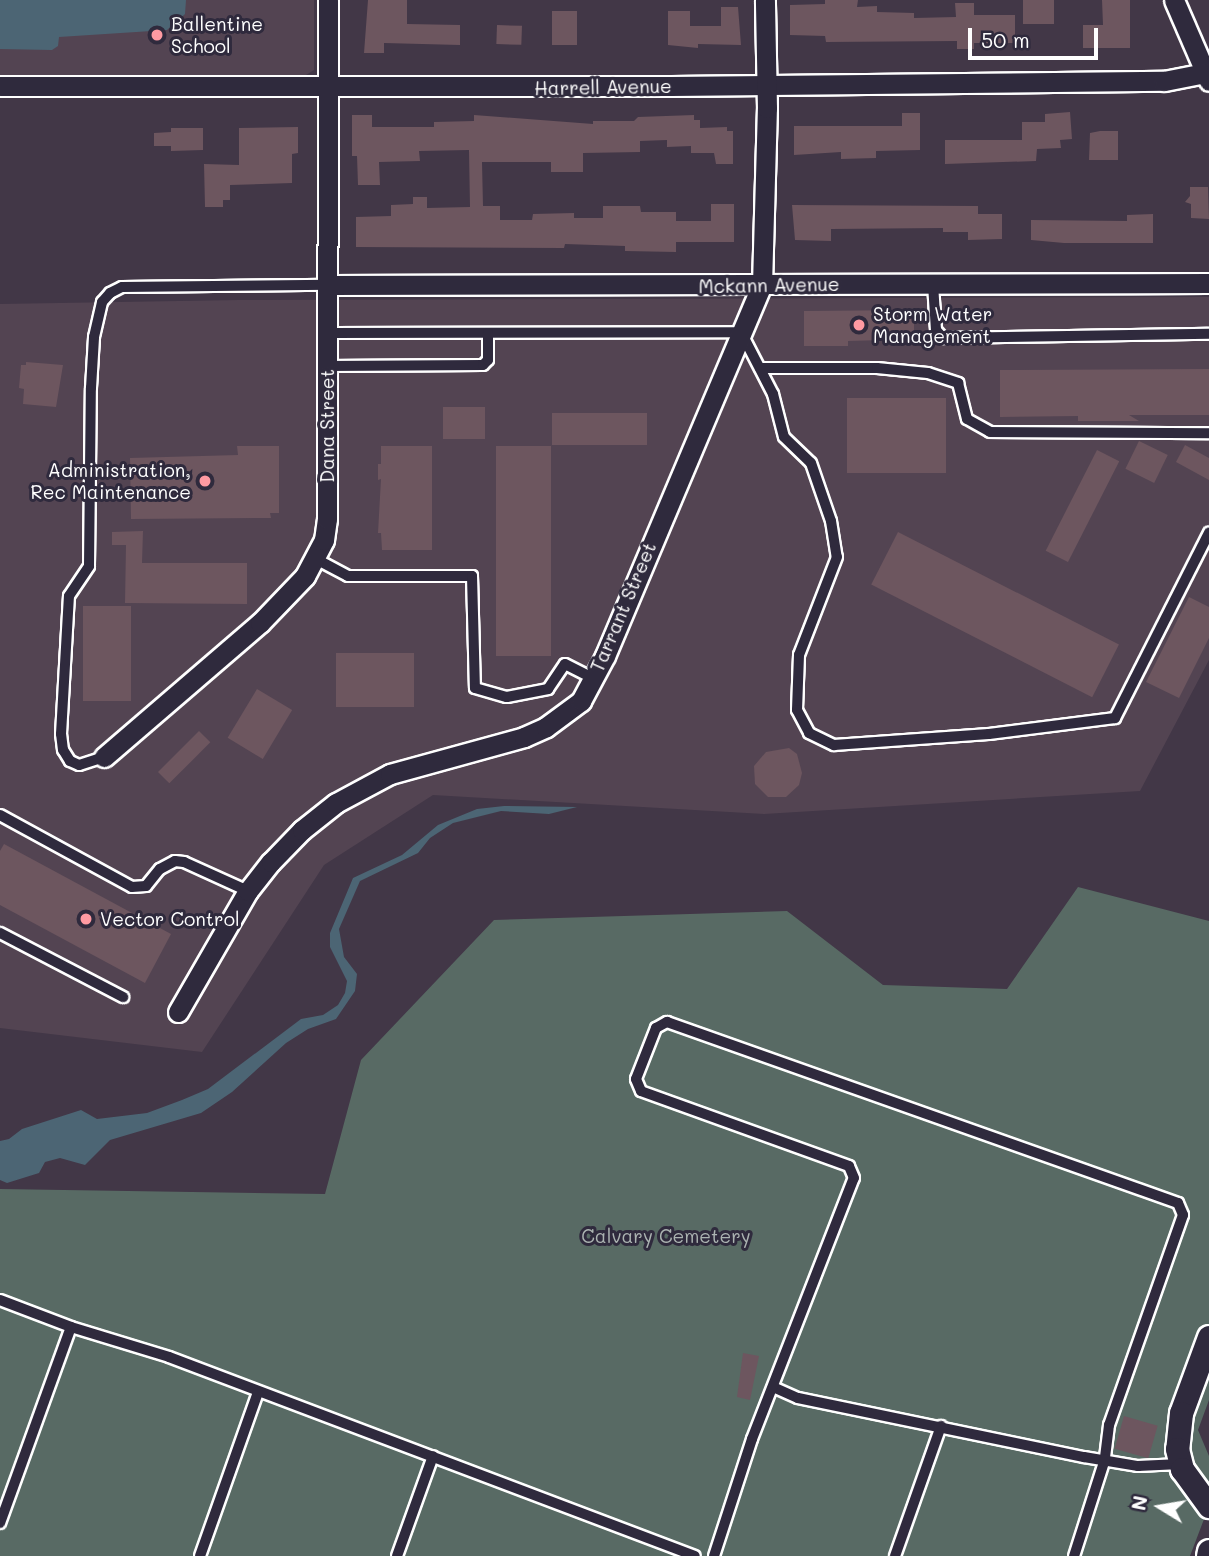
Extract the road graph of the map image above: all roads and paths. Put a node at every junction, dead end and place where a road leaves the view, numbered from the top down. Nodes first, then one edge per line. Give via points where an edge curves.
1 (328, 0) edge
2 (765, 0) edge
3 (1174, 0) edge
4 (1207, 77) edge
5 (766, 84) junction
6 (0, 86) edge
7 (328, 86) junction
8 (1209, 283) edge
9 (933, 284) junction
10 (329, 285) junction
11 (762, 285) junction
12 (741, 332) junction
13 (488, 333) junction
14 (328, 334) junction
15 (1209, 334) edge
16 (328, 366) junction
17 (760, 368) junction
18 (1209, 433) edge
19 (1209, 533) edge
20 (316, 559) junction
21 (593, 678) junction
22 (104, 757) joint
23 (0, 815) edge
24 (248, 891) junction
25 (0, 933) edge
26 (123, 997) dead end
27 (178, 1012) dead end
28 (0, 1300) edge
29 (71, 1326) junction
30 (1209, 1337) edge
31 (773, 1387) junction
32 (258, 1392) junction
33 (941, 1426) junction
34 (433, 1456) junction
35 (1105, 1459) junction
36 (1180, 1464) junction
37 (1209, 1506) edge
38 (0, 1523) edge
39 (200, 1556) edge
40 (397, 1556) edge
41 (695, 1556) edge
42 (714, 1556) edge
43 (895, 1556) edge
44 (1074, 1556) edge

1 - 7 street, Dana Street
2 - 5 street, Tarrant Street
3 - 4 street
4 - 5 street, Harrell Avenue
5 - 7 street, Harrell Avenue
5 - 11 street, Tarrant Street
6 - 7 street, Harrell Avenue
7 - 10 street, Dana Street
8 - 9 street, Mckann Avenue
9 - 11 street, Mckann Avenue
9 - 15 lane via 936,330 943,338
10 - 11 street, Mckann Avenue
10 - 14 street, Dana Street
10 - 22 lane via 122,287 102,302 91,388 89,566 69,596 61,734 70,761 79,765
11 - 12 street, Tarrant Street
12 - 13 lane
12 - 17 lane
12 - 21 street, Tarrant Street
13 - 14 lane
13 - 16 lane via 488,360 483,365
14 - 16 street, Dana Street
16 - 20 street, Dana Street via 327,519
17 - 18 lane via 928,373 958,383 967,419 990,432
17 - 19 lane via 773,394 784,437 811,463 831,521 837,557 799,655 797,710 809,733 834,745 989,734 1115,718
20 - 21 lane via 348,576 472,576 475,688 507,697 548,689 565,664
20 - 22 street, Dana Street via 260,623
21 - 24 street, Tarrant Street via 581,701 546,727 390,774 359,789 302,830
23 - 24 lane via 132,887 146,886 167,863 184,862
24 - 27 street, Tarrant Street
25 - 26 lane
28 - 29 lane
29 - 32 lane
29 - 38 lane
30 - 36 street via 1177,1427
31 - 33 lane via 798,1398
31 - 35 lane via 854,1178 853,1170 641,1091 636,1079 662,1023 1178,1203 1183,1215 1109,1425
31 - 42 lane
32 - 34 lane
32 - 39 lane
33 - 35 lane
33 - 43 lane
34 - 40 lane
34 - 41 lane
35 - 36 lane via 1147,1467
35 - 44 lane
36 - 37 street

